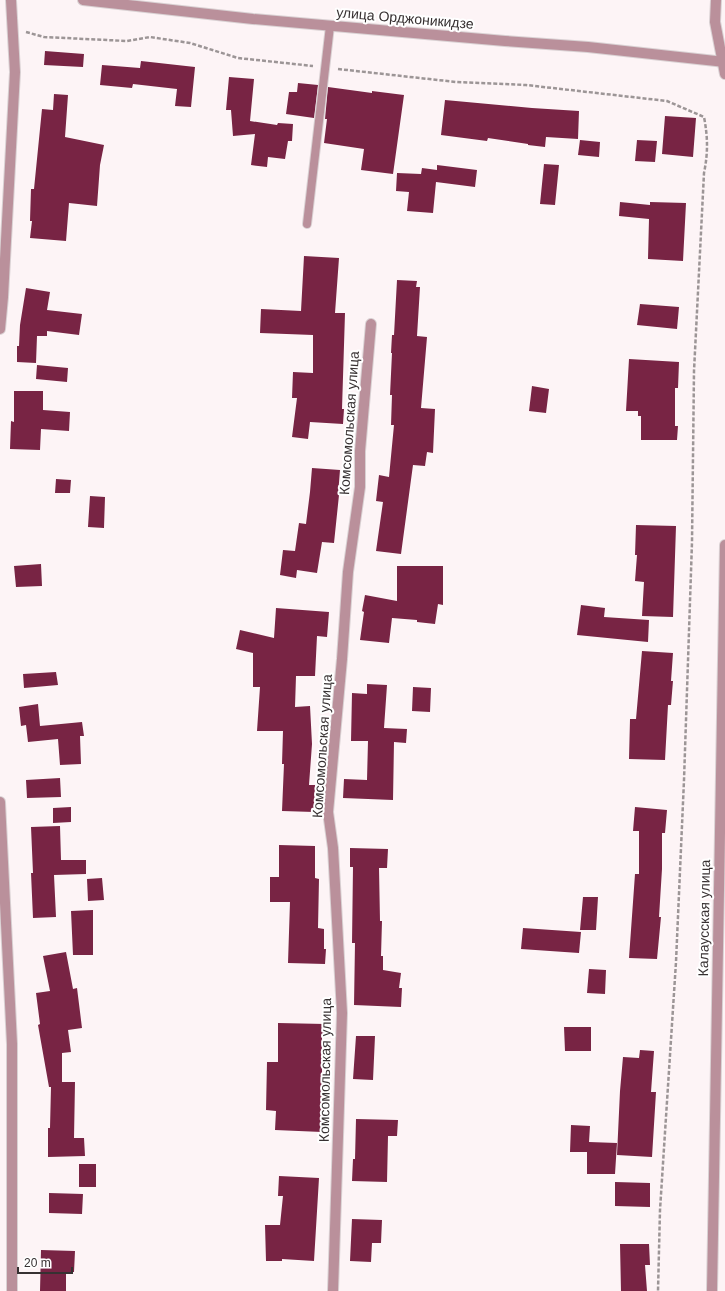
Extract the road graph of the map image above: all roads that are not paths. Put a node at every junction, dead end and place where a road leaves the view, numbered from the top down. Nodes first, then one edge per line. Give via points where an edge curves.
1 (11, 0) edge
2 (83, 0) edge
3 (716, 0) edge
4 (330, 26) junction
5 (724, 62) edge
6 (725, 74) edge
7 (307, 224) dead end
8 (371, 324) dead end
9 (0, 329) edge
10 (725, 545) edge
11 (0, 802) edge
12 (12, 1291) edge
13 (333, 1291) edge
14 (712, 1291) edge

1 - 9 street via 15,72
2 - 4 street, улица Орджоникидзе
3 - 5 street via 715,22
4 - 5 street, улица Орджоникидзе via 588,47
4 - 7 lane
5 - 6 street
8 - 13 street, Комсомольская улица via 360,451 360,487 348,572 328,812 333,848 342,1013
10 - 14 street, Калаусская улица
11 - 12 street via 12,1044

